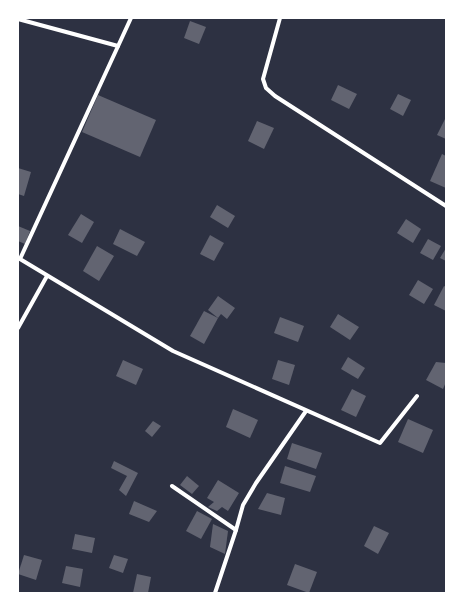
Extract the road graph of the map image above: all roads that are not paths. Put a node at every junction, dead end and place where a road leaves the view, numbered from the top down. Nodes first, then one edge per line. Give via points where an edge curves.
1 (131, 18) edge
2 (280, 18) edge
3 (18, 19) edge
4 (118, 46) junction
5 (446, 206) edge
6 (47, 276) junction
7 (18, 328) edge
8 (417, 396) dead end
9 (306, 411) junction
10 (172, 486) dead end
11 (236, 530) junction
12 (214, 593) edge

1 - 4 street
2 - 5 street via 263,79 266,88
3 - 4 street
4 - 6 street via 20,259
6 - 7 street
6 - 9 street via 173,351
8 - 9 street via 380,443
9 - 11 street via 243,505
10 - 11 street
11 - 12 street

